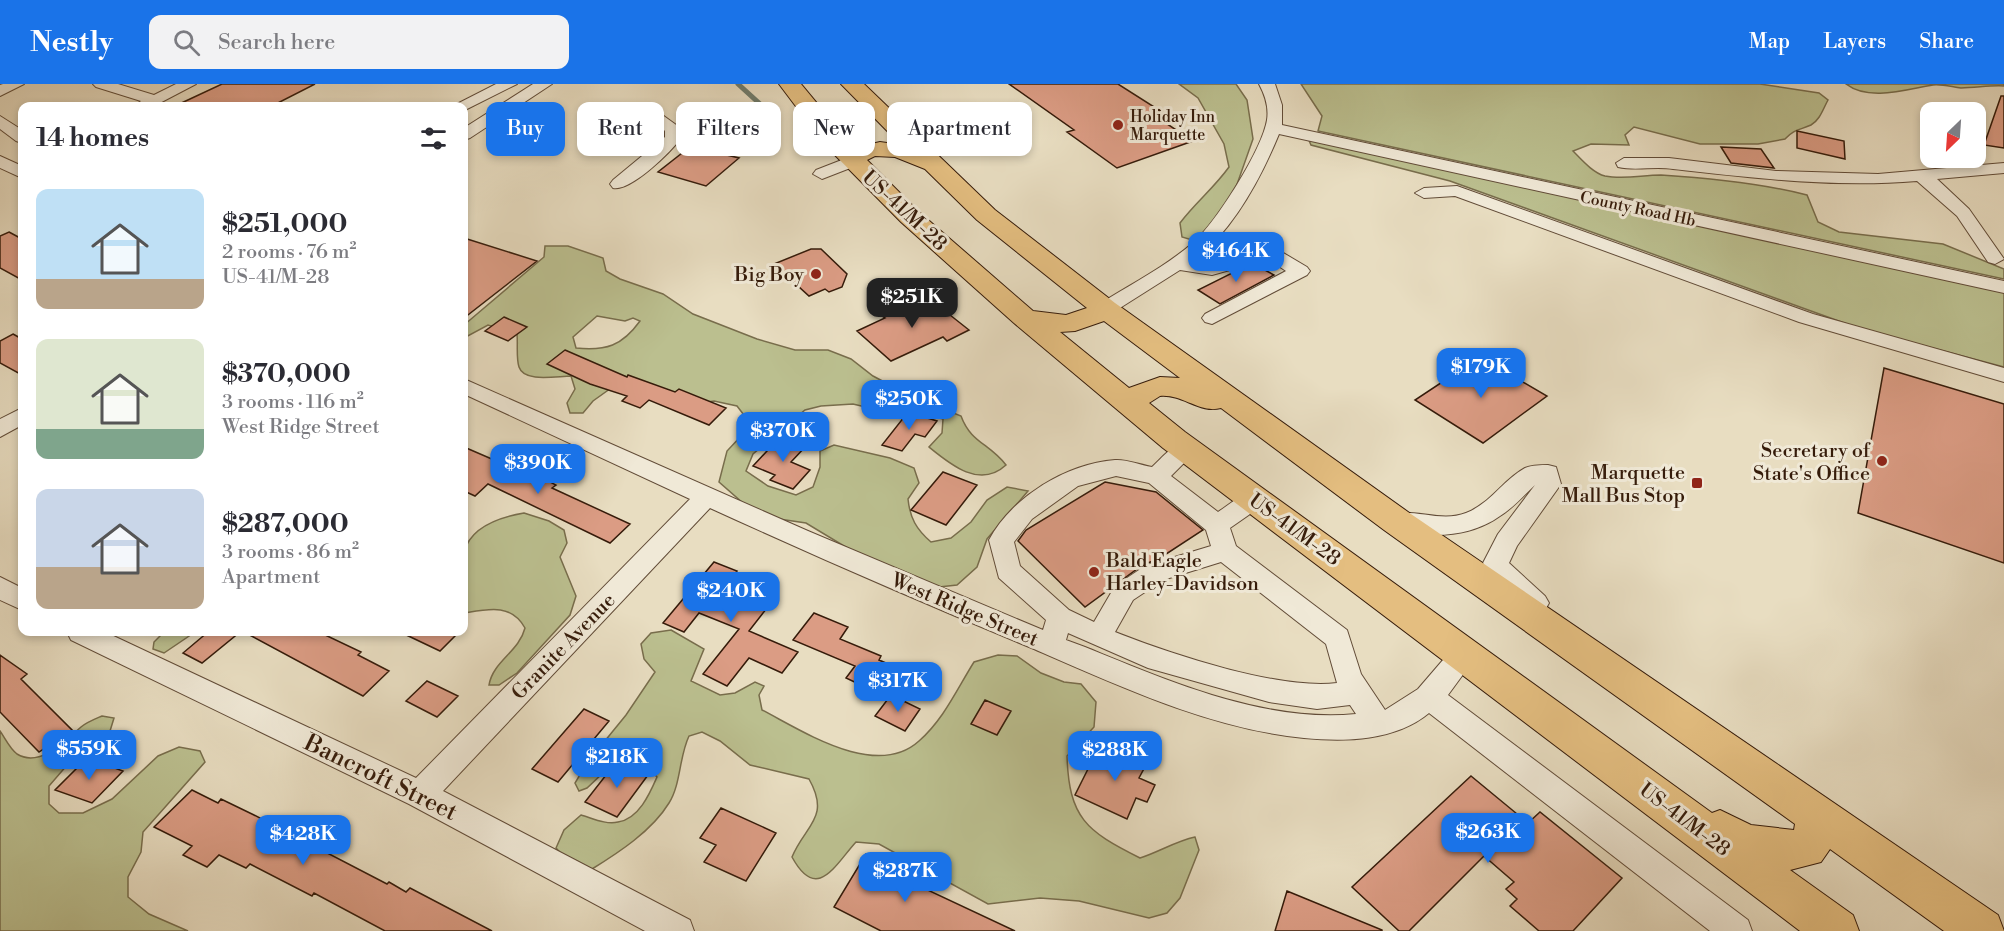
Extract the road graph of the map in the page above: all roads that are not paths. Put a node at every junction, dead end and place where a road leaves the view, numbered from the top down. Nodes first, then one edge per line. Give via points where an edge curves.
1 (16, 84) edge
2 (101, 84) edge
3 (188, 84) edge
4 (509, 84) edge
5 (544, 84) edge
6 (790, 84) edge
7 (852, 84) edge
8 (863, 84) edge
9 (1267, 84) edge
10 (0, 91) edge
11 (146, 102) edge
12 (151, 102) edge
13 (468, 103) edge
14 (887, 113) edge
15 (887, 117) edge
16 (0, 121) edge
17 (664, 122) edge
18 (1273, 128) junction
19 (468, 132) edge
20 (18, 135) edge
21 (664, 148) edge
22 (655, 156) edge
23 (927, 156) edge
24 (0, 161) edge
25 (1624, 163) dead end
26 (937, 166) junction
27 (837, 167) junction
28 (2004, 168) edge
29 (18, 169) edge
30 (1921, 176) junction
31 (619, 184) dead end
32 (1424, 193) dead end
33 (1995, 258) dead end
34 (1175, 263) junction
35 (2004, 287) edge
36 (1105, 309) junction
37 (1024, 317) junction
38 (1212, 318) dead end
39 (2004, 375) edge
40 (468, 388) edge
41 (1130, 404) junction
42 (18, 418) edge
43 (0, 429) edge
44 (1277, 436) junction
45 (1187, 449) junction
46 (1156, 476) junction
47 (705, 498) junction
48 (1255, 499) junction
49 (1395, 521) junction
50 (1217, 525) junction
51 (1225, 551) junction
52 (0, 587) edge
53 (18, 598) edge
54 (1060, 617) junction
55 (88, 636) edge
56 (1099, 637) junction
57 (1051, 645) junction
58 (1465, 654) junction
59 (1508, 686) junction
60 (1638, 691) junction
61 (1357, 692) junction
62 (1430, 698) junction
63 (1379, 724) junction
64 (420, 794) junction
65 (1818, 817) junction
66 (678, 931) edge
67 (1736, 931) edge
68 (1837, 931) edge
69 (1983, 931) edge

1 - 10 street
2 - 11 street
3 - 12 street
4 - 13 street
5 - 19 street
6 - 27 highway, US-41/M-28
7 - 15 highway
8 - 14 highway
9 - 18 street via 1275,106
16 - 20 street
17 - 21 street via 673,130 673,138
18 - 34 street via 1214,232
18 - 35 street, County Road Hb
22 - 31 street
23 - 26 highway
24 - 29 street
25 - 30 street via 1669,163 1787,176
26 - 27 highway via 884,149 865,152
26 - 36 highway via 987,215
27 - 37 highway, US-41/M-28 via 910,217
28 - 30 street
30 - 33 street via 1960,206
32 - 39 street via 1457,191 1806,318
34 - 36 street
34 - 38 street via 1200,271 1215,270 1263,247 1300,271
36 - 37 highway via 1084,322 1066,324
36 - 44 highway
37 - 41 highway, US-41/M-28
40 - 47 street, West Ridge Street
41 - 44 highway via 1151,387 1179,387 1212,400
41 - 45 highway, US-41/M-28
42 - 43 street
44 - 49 highway
45 - 46 street
45 - 48 highway, US-41/M-28
46 - 50 street
46 - 54 street via 1116,468 1071,480 1023,513 1001,540 1008,572
47 - 57 street, West Ridge Street
47 - 64 street, Granite Avenue
48 - 50 street
48 - 58 highway, US-41/M-28
49 - 60 highway
49 - 60 street via 1445,527 1472,521 1492,510 1533,474 1548,473 1549,484 1507,541 1496,563 1503,575
50 - 51 street
51 - 56 street via 1154,573 1124,592
51 - 61 street via 1338,638 1348,678
52 - 53 street
54 - 56 street
54 - 57 street
55 - 64 street, Bancroft Street
56 - 61 street via 1148,657 1269,690 1317,697
57 - 63 street, West Ridge Street via 1170,693 1226,709 1320,727
58 - 59 highway, US-41/M-28
58 - 62 street, West Ridge Street
59 - 65 highway via 1583,730 1724,833 1747,844 1784,852 1806,848 1813,839
59 - 68 highway, US-41/M-28
60 - 65 highway
61 - 63 street
62 - 63 street, West Ridge Street via 1407,714
62 - 67 street
64 - 66 street, Bancroft Street
65 - 69 highway

